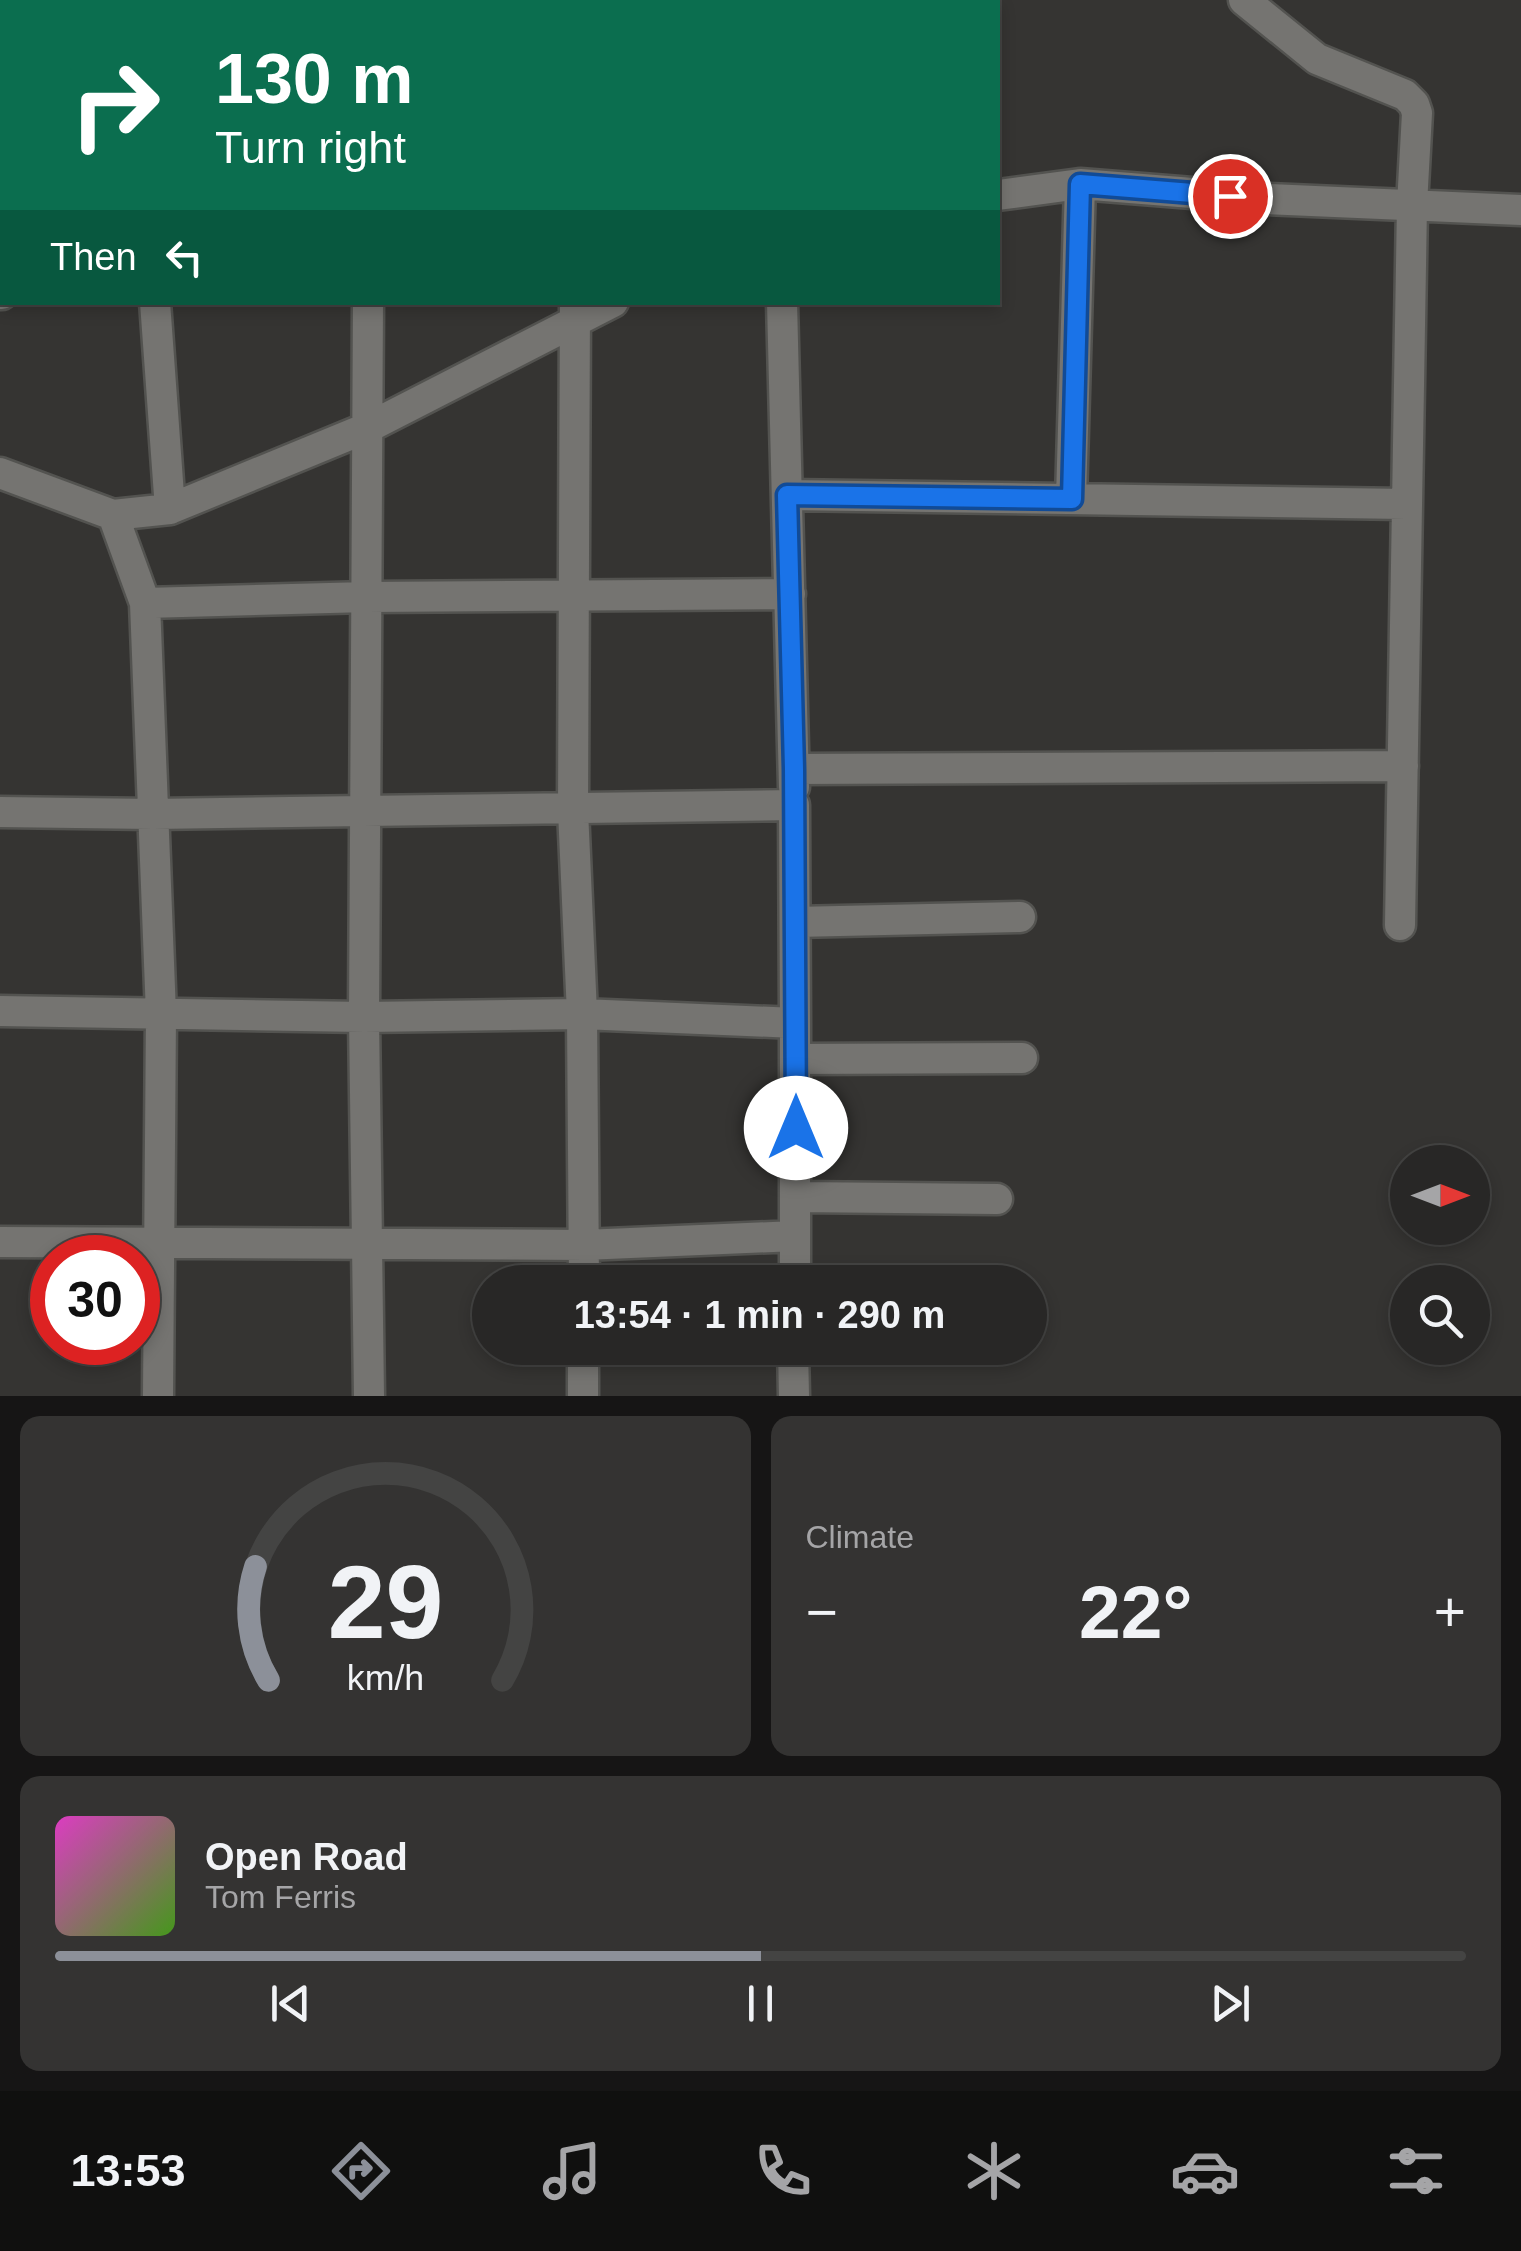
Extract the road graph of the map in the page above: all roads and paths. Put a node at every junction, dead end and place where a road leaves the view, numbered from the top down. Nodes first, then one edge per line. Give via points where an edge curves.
1 (1244, 0) edge
2 (1080, 184) junction
3 (1000, 194) edge
4 (1412, 205) junction
5 (1521, 210) edge
6 (155, 305) edge
7 (368, 305) edge
8 (602, 305) edge
9 (782, 305) edge
10 (575, 312) edge
11 (370, 428) junction
12 (0, 472) edge
13 (787, 495) junction
14 (1072, 499) junction
15 (1406, 504) junction
16 (170, 509) junction
17 (113, 515) junction
18 (790, 594) junction
19 (576, 595) junction
20 (367, 596) junction
21 (145, 603) junction
22 (1403, 766) junction
23 (794, 769) junction
24 (794, 805) junction
25 (366, 809) junction
26 (573, 810) junction
27 (0, 812) edge
28 (153, 814) junction
29 (1020, 918) dead end
30 (795, 922) junction
31 (1400, 925) dead end
32 (0, 1011) edge
33 (161, 1014) junction
34 (582, 1014) junction
35 (364, 1017) junction
36 (795, 1023) junction
37 (1022, 1058) dead end
38 (795, 1059) junction
39 (796, 1197) junction
40 (997, 1199) dead end
41 (795, 1236) junction
42 (0, 1242) edge
43 (30, 1242) edge
44 (160, 1242) joint
45 (366, 1244) junction
46 (584, 1245) junction
47 (584, 1265) edge
48 (794, 1265) edge
49 (158, 1365) edge
50 (584, 1365) edge
51 (794, 1365) edge
52 (158, 1396) edge
53 (369, 1396) edge
54 (583, 1396) edge
55 (794, 1396) edge

1 - 4 street via 1317,60 1411,100 1417,113
2 - 3 street
2 - 4 street
2 - 14 street
4 - 5 street
4 - 15 street
6 - 16 street
7 - 11 street
8 - 10 street
9 - 13 street
10 - 11 street
10 - 19 street
11 - 16 street
11 - 20 street
12 - 17 street
13 - 14 street
13 - 18 street
14 - 15 street
15 - 22 street
16 - 17 street
17 - 21 street
18 - 19 street
18 - 23 street
19 - 20 street
19 - 26 street
20 - 21 street
20 - 25 street
21 - 28 street
22 - 23 street
22 - 31 street
23 - 24 street
24 - 26 street
24 - 30 street
25 - 26 street
25 - 28 street
25 - 35 street
26 - 34 street
27 - 28 street
28 - 33 street
29 - 30 street
30 - 36 street
32 - 33 street
33 - 35 street
33 - 44 street
34 - 35 street
34 - 36 street
34 - 46 street
35 - 45 street
36 - 38 street
37 - 38 street
38 - 39 street
39 - 40 street
39 - 41 street
41 - 46 street
41 - 48 street
42 - 43 street
44 - 45 street
45 - 46 street
45 - 53 street
46 - 47 street
49 - 52 street
50 - 54 street
51 - 55 street

